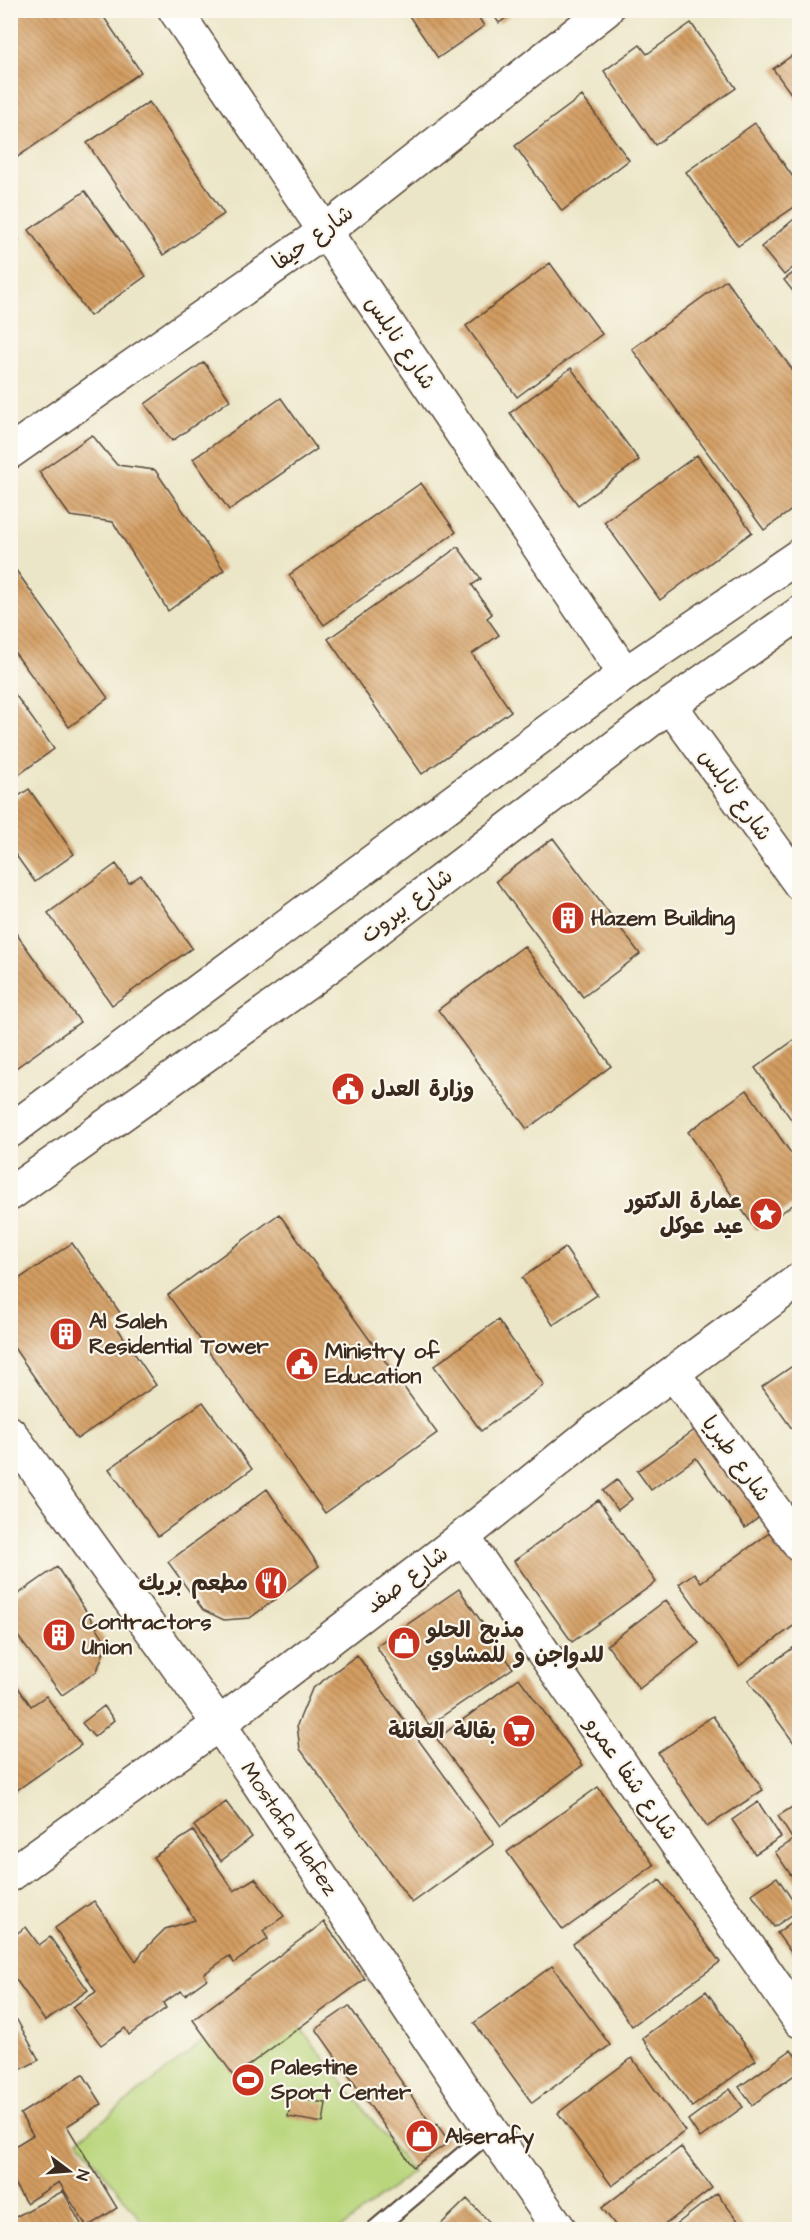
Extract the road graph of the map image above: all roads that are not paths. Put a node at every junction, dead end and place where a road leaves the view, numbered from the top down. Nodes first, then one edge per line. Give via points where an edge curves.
1 (175, 10) edge
2 (606, 10) edge
3 (324, 232) junction
4 (10, 452) edge
5 (800, 555) edge
6 (800, 613) edge
7 (626, 675) junction
8 (669, 705) junction
9 (800, 884) edge
10 (10, 1131) edge
11 (10, 1194) edge
12 (800, 1279) edge
13 (673, 1373) junction
14 (10, 1433) edge
15 (463, 1537) junction
16 (800, 1545) edge
17 (219, 1724) junction
18 (10, 1875) edge
19 (800, 2021) edge
20 (491, 2131) junction
21 (374, 2229) edge
22 (560, 2229) edge

1 - 3 street, شارع نابلس
2 - 3 street, شارع حيفا
3 - 4 street, شارع حيفا
3 - 7 street, شارع نابلس
5 - 7 street
6 - 8 street, شارع بيروت
7 - 10 street
8 - 9 street, شارع نابلس
8 - 11 street, شارع بيروت via 311,980
12 - 13 street, شارع صفد
13 - 15 street, شارع صفد via 590,1434
13 - 16 street, شارع طبريا
14 - 17 street, Mostafa Hafez
15 - 17 street, شارع صفد
15 - 19 street, شارع شفا عمرو
17 - 18 street, شارع صفد
17 - 20 street, Mostafa Hafez
20 - 21 lane
20 - 22 street, Mostafa Hafez

